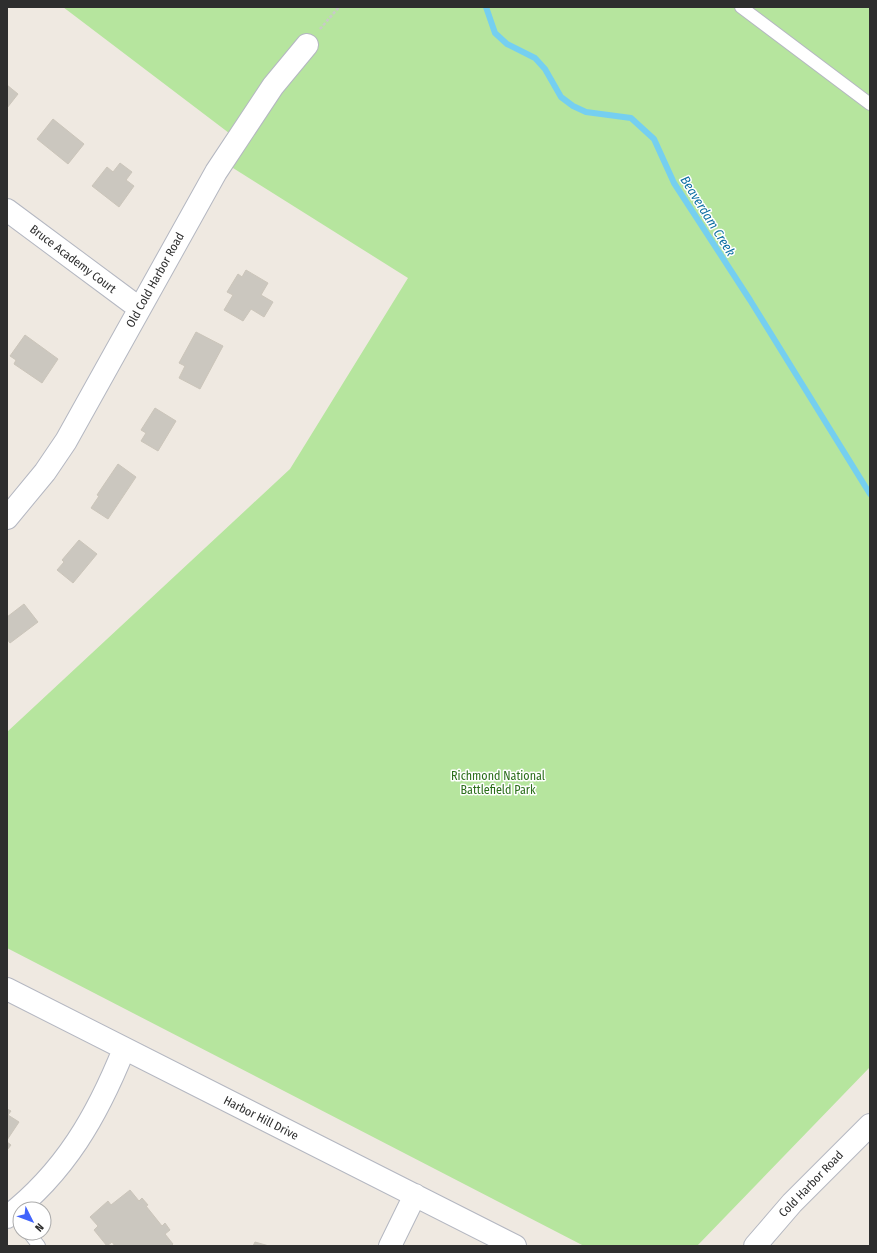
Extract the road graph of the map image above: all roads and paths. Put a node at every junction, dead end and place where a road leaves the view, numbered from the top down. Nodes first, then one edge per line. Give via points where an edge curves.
1 (339, 7) edge
2 (741, 7) edge
3 (307, 45) joint
4 (870, 104) edge
5 (7, 210) edge
6 (139, 308) junction
7 (7, 518) edge
8 (7, 989) edge
9 (124, 1049) junction
10 (870, 1125) edge
11 (415, 1195) junction
12 (28, 1201) edge
13 (390, 1246) edge
14 (515, 1246) edge
15 (755, 1246) edge

1 - 3 path
2 - 4 lane
3 - 6 street, Old Cold Harbor Road via 273,86 216,172
5 - 6 street, Bruce Academy Court
6 - 7 street, Old Cold Harbor Road via 66,441 45,472
8 - 9 street, Harbor Hill Drive
9 - 11 street, Harbor Hill Drive
9 - 12 street via 107,1092 84,1132 63,1163
10 - 15 street, Cold Harbor Road via 792,1203
11 - 13 street
11 - 14 street, Harbor Hill Drive

